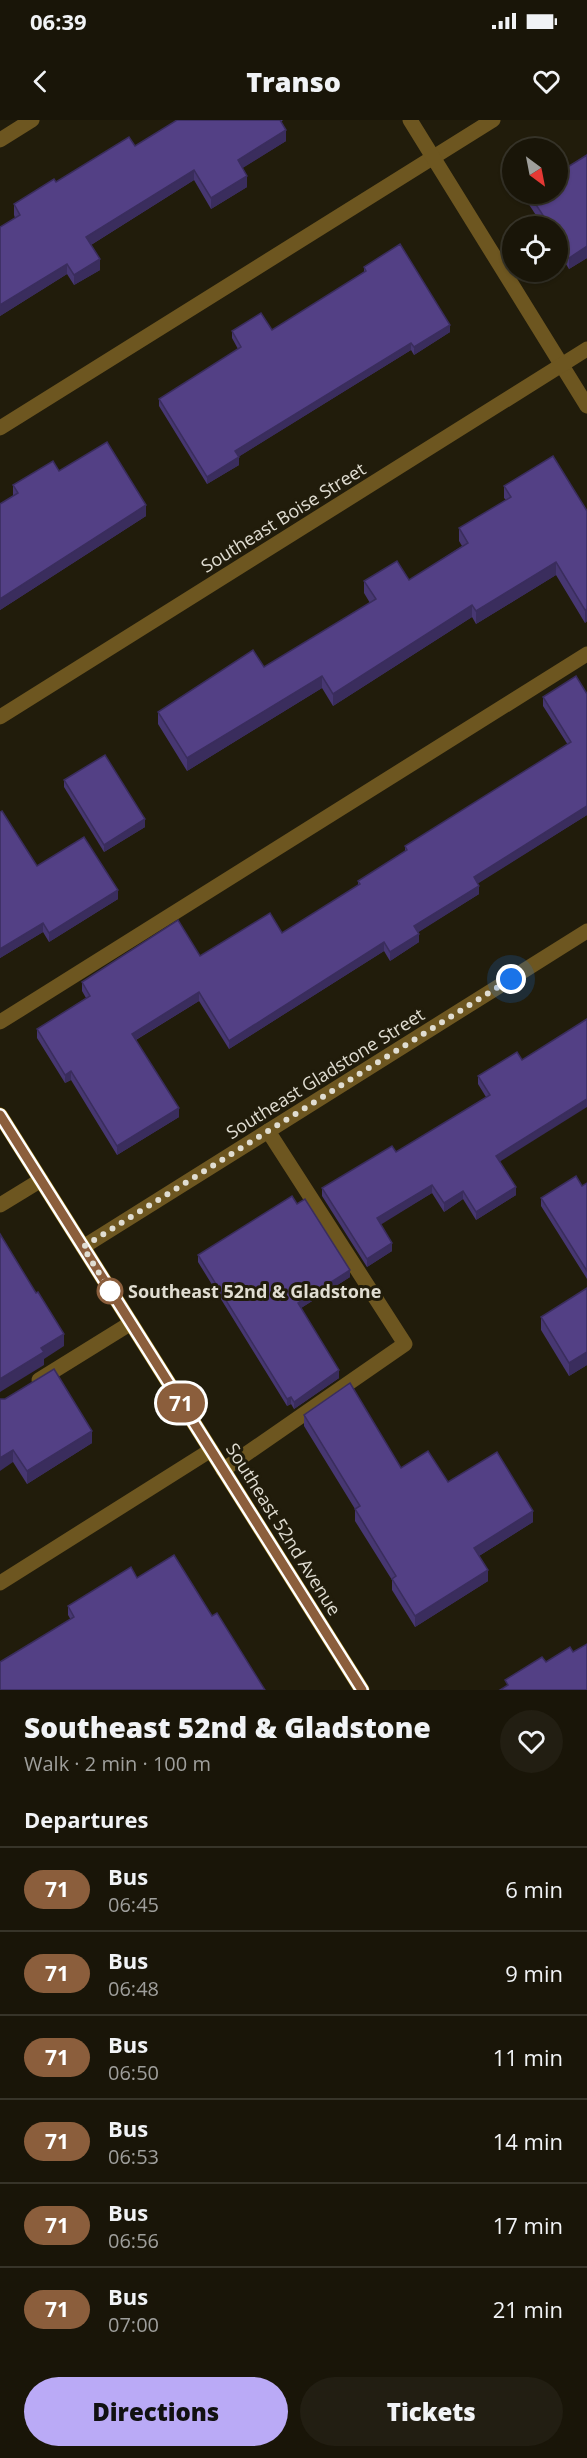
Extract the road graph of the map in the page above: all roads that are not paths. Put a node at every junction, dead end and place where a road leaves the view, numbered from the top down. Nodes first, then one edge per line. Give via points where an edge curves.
1 (32, 120) edge
2 (410, 120) edge
3 (494, 120) edge
4 (0, 140) edge
5 (433, 158) junction
6 (587, 350) edge
7 (562, 365) junction
8 (587, 406) edge
9 (0, 428) edge
10 (587, 654) edge
11 (0, 717) edge
12 (587, 932) edge
13 (0, 1022) edge
14 (0, 1115) edge
15 (268, 1131) junction
16 (40, 1179) junction
17 (0, 1205) edge
18 (83, 1247) junction
19 (131, 1323) junction
20 (30, 1385) edge
21 (211, 1450) junction
22 (223, 1470) junction
23 (0, 1583) edge
24 (362, 1690) edge

1 - 4 street
2 - 5 street
3 - 5 street
5 - 7 street
5 - 9 street
6 - 7 street, Southeast Boise Street
7 - 8 street
7 - 11 street, Southeast Boise Street
10 - 13 street
12 - 15 street, Southeast Gladstone Street
14 - 16 main road, Southeast 52nd Avenue
15 - 18 street, Southeast Gladstone Street
15 - 22 street via 405,1344
16 - 17 street
16 - 18 main road, Southeast 52nd Avenue
18 - 19 main road, Southeast 52nd Avenue
19 - 20 street
19 - 21 main road, Southeast 52nd Avenue
21 - 22 main road, Southeast 52nd Avenue
21 - 23 street
22 - 24 main road, Southeast 52nd Avenue

